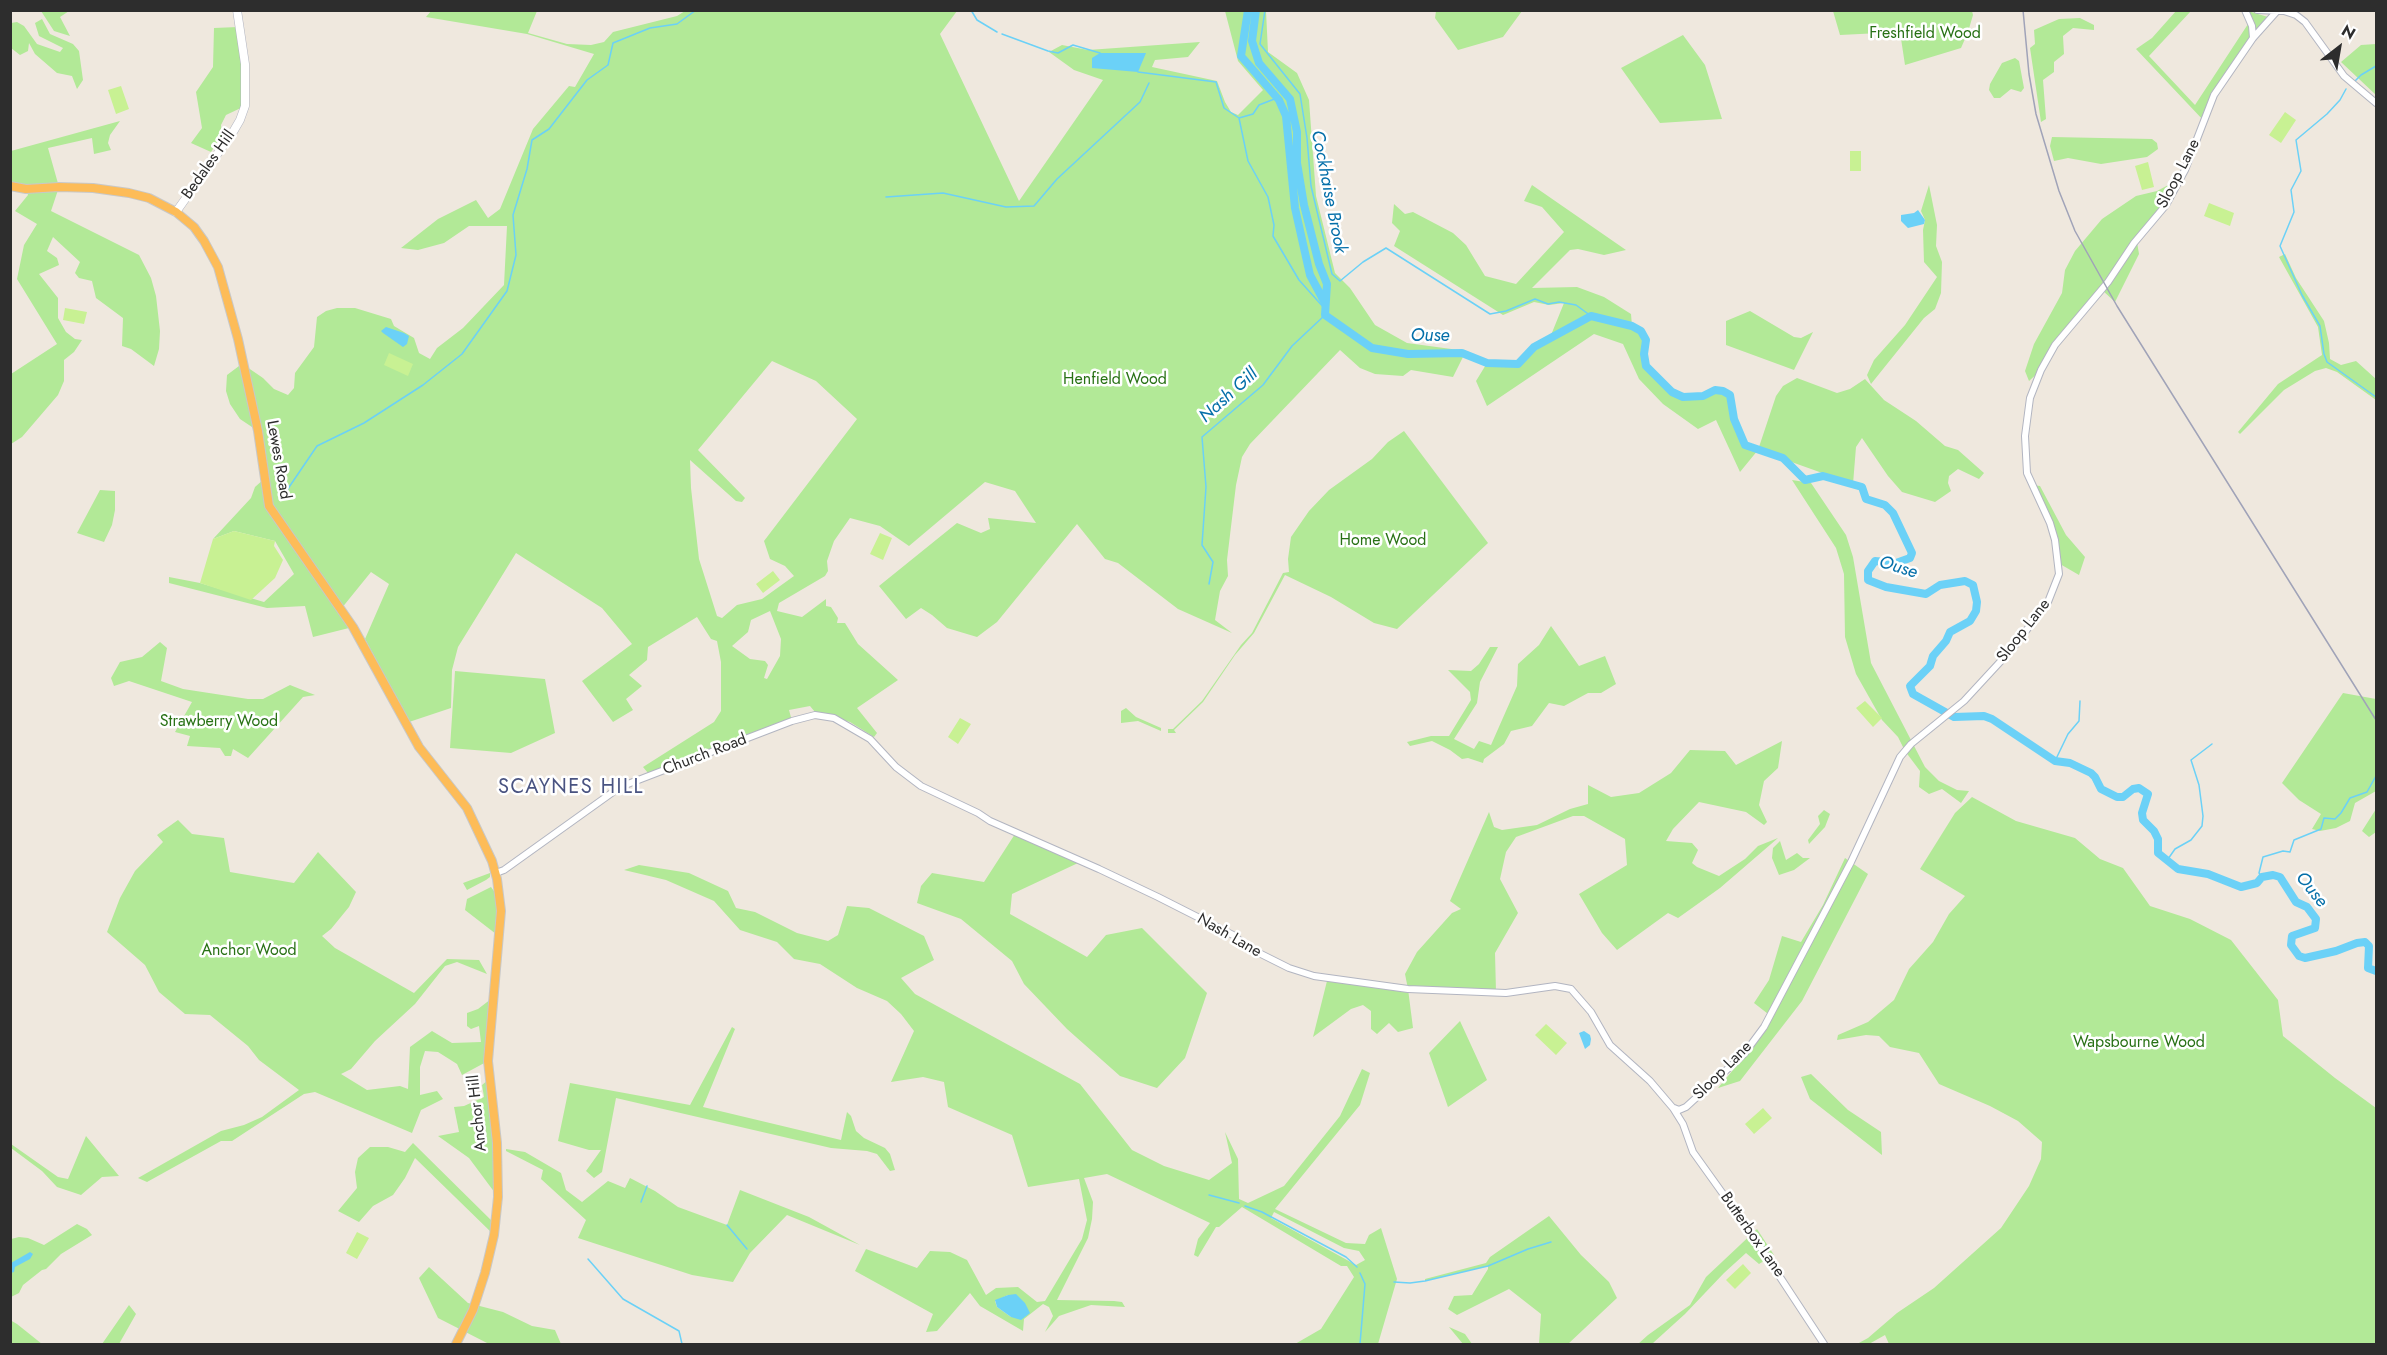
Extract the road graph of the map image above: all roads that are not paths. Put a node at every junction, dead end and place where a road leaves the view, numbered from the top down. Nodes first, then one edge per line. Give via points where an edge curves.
1 (237, 10) edge
2 (2245, 10) edge
3 (2257, 10) edge
4 (2278, 11) edge
5 (2290, 11) edge
6 (2253, 38) junction
7 (2376, 103) edge
8 (10, 186) edge
9 (176, 212) junction
10 (862, 734) joint
11 (496, 873) junction
12 (1610, 1045) joint
13 (1686, 1107) junction
14 (1673, 1108) junction
15 (1683, 1125) junction
16 (456, 1344) edge
17 (1824, 1344) edge

1 - 9 main road, Bedales Hill via 245,64 245,106 233,132
2 - 6 street
3 - 4 street
4 - 5 street
4 - 6 street, Sloop Lane
5 - 7 street via 2305,22 2344,76
6 - 13 street, Sloop Lane via 2214,95 2185,170 2166,205 2055,345 2041,370 2031,398 2025,436 2027,473 2055,540 2058,579 2048,602 1996,667 1954,711 1900,757 1851,862 1764,1027 1744,1054
8 - 9 highway, Lewes Road via 129,193
9 - 11 highway, Lewes Road via 194,227 218,267 247,379 269,506 353,627 419,747 466,807
10 - 11 street, Church Road via 828,717 809,716 784,724 620,788
10 - 12 street, Nash Lane via 921,786 1158,897 1288,968 1314,976 1408,989 1506,993 1555,986 1571,989 1591,1012
11 - 16 highway, Anchor Hill via 501,926 488,1061 498,1197 485,1273
12 - 14 street, Butterbox Lane
13 - 14 street, Sloop Lane
13 - 15 street
14 - 15 street, Butterbox Lane
15 - 17 street, Butterbox Lane via 1693,1152

